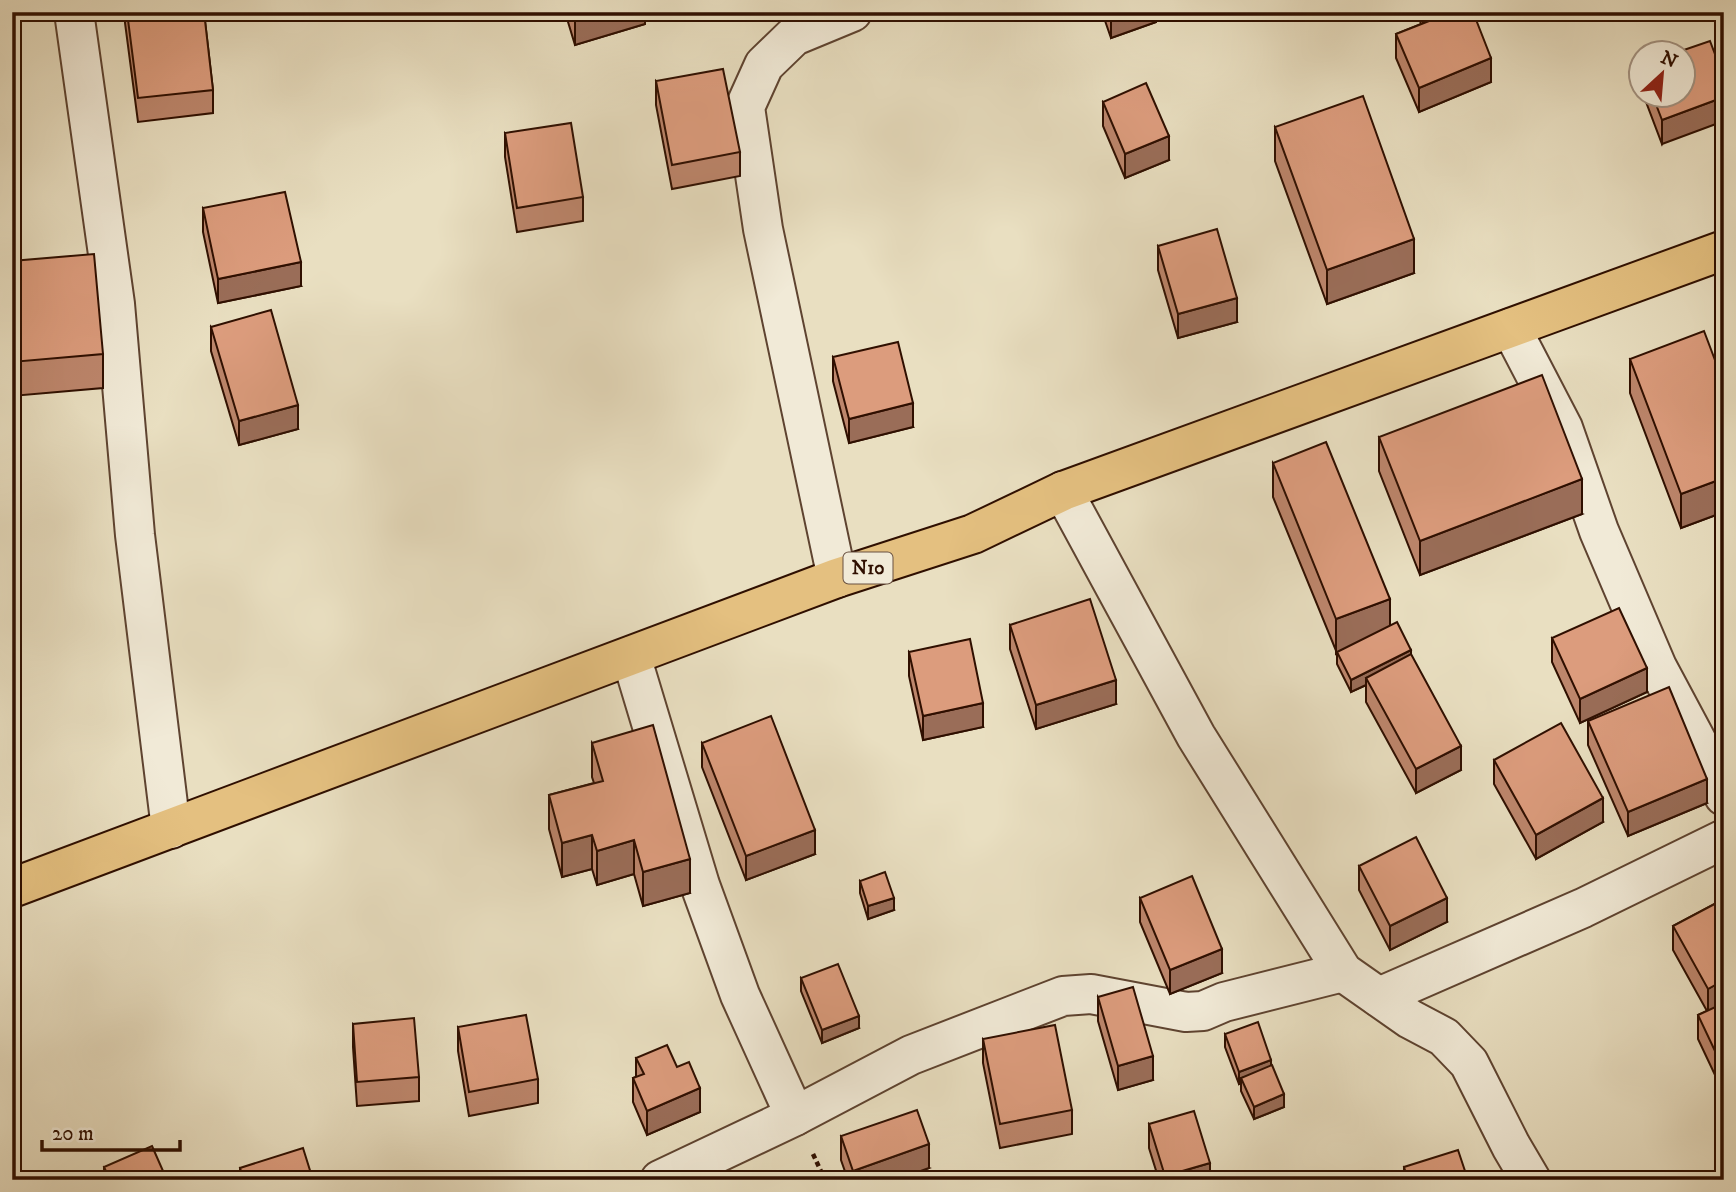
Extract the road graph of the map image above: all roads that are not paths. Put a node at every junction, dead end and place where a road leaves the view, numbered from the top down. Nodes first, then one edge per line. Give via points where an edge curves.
1 (74, 12) edge
2 (852, 12) edge
3 (1724, 250) edge
4 (1511, 328) junction
5 (1063, 491) junction
6 (837, 578) junction
7 (631, 656) junction
8 (1724, 796) edge
9 (172, 829) junction
10 (1724, 839) edge
11 (12, 888) edge
12 (1343, 972) junction
13 (1379, 997) junction
14 (794, 1116) junction
15 (660, 1180) edge
16 (1531, 1180) edge

1 - 9 street via 115,304 135,535
2 - 6 street via 794,36 764,65 745,107 763,229
3 - 4 main road, N10
4 - 5 main road, N10
4 - 8 street via 1563,428 1599,531 1657,667
5 - 6 main road, N10 via 973,534
5 - 12 street via 1196,736
6 - 7 main road, N10
7 - 9 main road, N10
7 - 14 street via 700,885 740,995
9 - 11 main road, N10
10 - 13 street via 1583,908
12 - 13 street
12 - 14 street via 1186,1012 1091,994 1063,996 911,1055
13 - 16 street via 1444,1037 1469,1063
14 - 15 street

